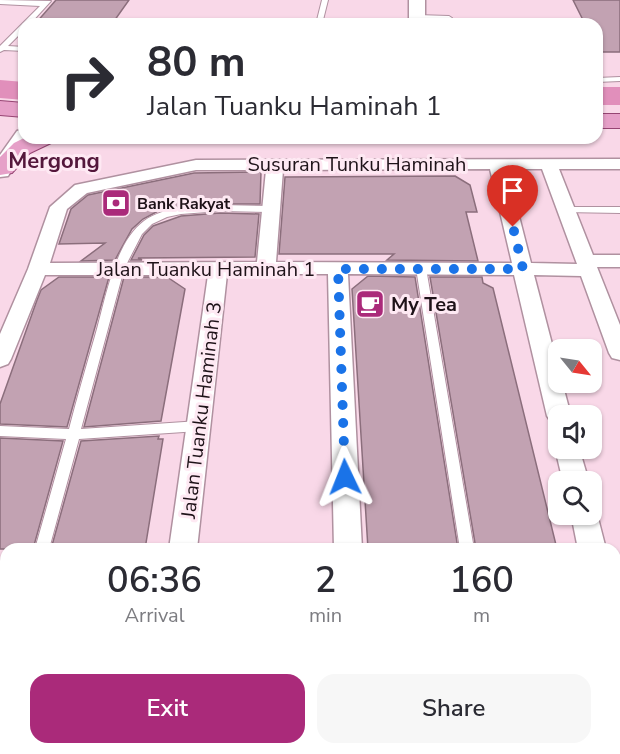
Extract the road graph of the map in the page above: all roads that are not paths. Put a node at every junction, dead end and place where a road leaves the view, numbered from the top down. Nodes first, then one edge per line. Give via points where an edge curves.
1 (325, 0) edge
2 (417, 0) edge
3 (0, 2) edge
4 (47, 2) edge
5 (32, 18) edge
6 (320, 18) edge
7 (417, 18) edge
8 (18, 32) edge
9 (18, 47) edge
10 (1, 49) edge
11 (620, 79) edge
12 (603, 80) edge
13 (603, 121) edge
14 (620, 121) edge
15 (12, 123) edge
16 (603, 137) edge
17 (620, 137) edge
18 (29, 144) edge
19 (275, 164) junction
20 (497, 164) junction
21 (620, 164) edge
22 (549, 165) junction
23 (2, 170) edge
24 (271, 209) junction
25 (567, 210) junction
26 (620, 210) edge
27 (620, 261) edge
28 (587, 266) junction
29 (421, 268) junction
30 (38, 269) junction
31 (119, 269) junction
32 (338, 269) junction
33 (523, 269) junction
34 (218, 270) junction
35 (266, 270) junction
36 (620, 353) edge
37 (0, 359) edge
38 (556, 405) edge
39 (199, 426) junction
40 (0, 431) edge
41 (74, 434) junction
42 (587, 525) edge
43 (44, 543) edge
44 (184, 543) edge
45 (348, 543) edge
46 (466, 543) edge
47 (591, 543) edge

1 - 6 lane
2 - 7 street
3 - 4 lane
4 - 5 lane
8 - 10 lane
9 - 10 lane
11 - 12 lane
13 - 14 main road
15 - 23 street
16 - 17 main road
18 - 23 main road
19 - 20 street, Susuran Tunku Haminah
19 - 24 street
19 - 30 street, Susuran Tunku Haminah via 196,165 81,189 59,207
20 - 22 street, Susuran Tunku Haminah
20 - 33 street
21 - 22 street, Susuran Tunku Haminah
22 - 25 street
24 - 31 lane via 180,210 164,214 138,231
24 - 35 street
25 - 26 lane
25 - 28 street
27 - 28 street, Jalan Tuanku Haminah 1
28 - 33 street, Jalan Tuanku Haminah 1
28 - 36 street
29 - 32 street, Jalan Tuanku Haminah 1
29 - 33 street, Jalan Tuanku Haminah 1
29 - 46 lane
30 - 31 street, Jalan Tuanku Haminah 1
30 - 37 street
31 - 34 street, Jalan Tuanku Haminah 1
31 - 41 lane
32 - 35 street, Jalan Tuanku Haminah 1
32 - 45 street
33 - 38 street
34 - 35 street, Jalan Tuanku Haminah 1
34 - 39 street, Jalan Tuanku Haminah 3
39 - 41 lane
39 - 44 street, Jalan Tuanku Haminah 3
40 - 41 lane
41 - 43 lane
42 - 47 street

